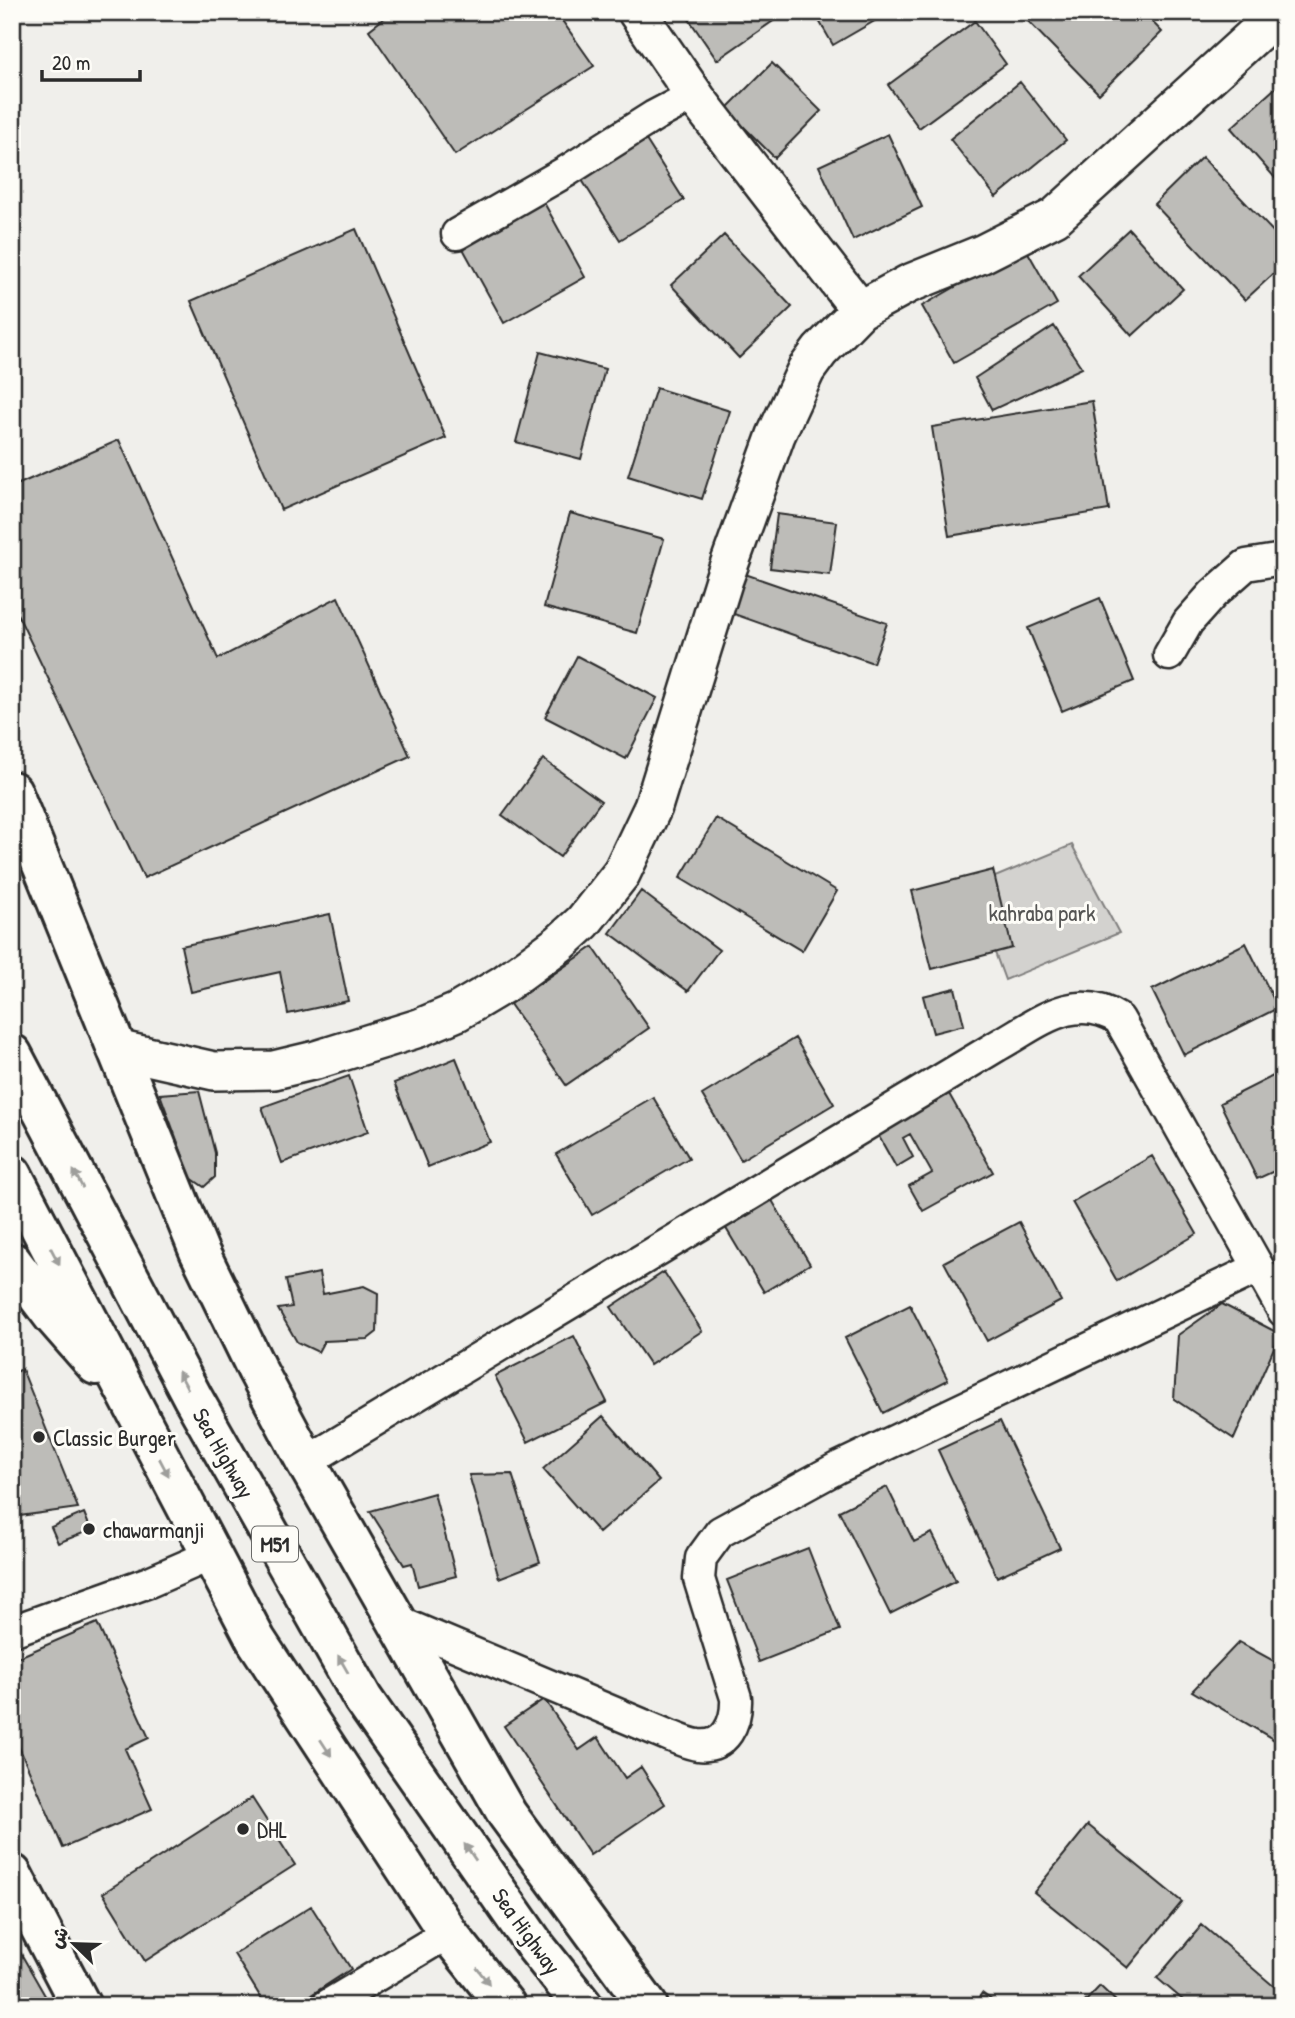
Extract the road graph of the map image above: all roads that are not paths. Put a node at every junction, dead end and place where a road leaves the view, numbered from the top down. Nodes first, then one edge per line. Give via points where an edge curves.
1 (637, 12) edge
2 (1280, 12) edge
3 (694, 96) junction
4 (457, 234) dead end
5 (860, 310) junction
6 (1283, 559) edge
7 (1169, 655) dead end
8 (12, 791) edge
9 (116, 1049) junction
10 (12, 1054) edge
11 (12, 1174) edge
12 (12, 1262) edge
13 (1258, 1268) junction
14 (1283, 1311) edge
15 (132, 1406) junction
16 (306, 1462) junction
17 (211, 1555) junction
18 (399, 1622) junction
19 (12, 1631) edge
20 (12, 1874) edge
21 (448, 1933) junction
22 (81, 2006) edge
23 (326, 2006) edge
24 (506, 2006) edge
25 (583, 2006) edge
26 (648, 2006) edge

1 - 3 street
2 - 5 street via 1055,217
3 - 4 street
3 - 5 street
5 - 9 street via 820,351 793,394 724,579 653,807 621,874 583,922 504,984 457,1012 316,1060 274,1070 214,1071
6 - 7 street via 1246,565 1188,622
8 - 9 main road
9 - 16 main road via 199,1251
25 -> 10 main road, Sea Highway / M51 via 363,1699 193,1398
11 -> 15 main road, M51
12 - 15 main road
13 - 14 street
13 - 16 street via 1119,1019 1105,1010 1077,1006 997,1046
13 - 18 street via 837,1468 720,1531 701,1558 699,1579 736,1698 736,1715 718,1742 699,1746 670,1736
15 -> 17 main road, M51
16 - 18 main road
17 - 19 street
17 -> 21 main road, M51 via 256,1640
18 - 26 main road via 507,1814
20 - 22 main road
21 - 23 street
21 -> 24 main road, M51

